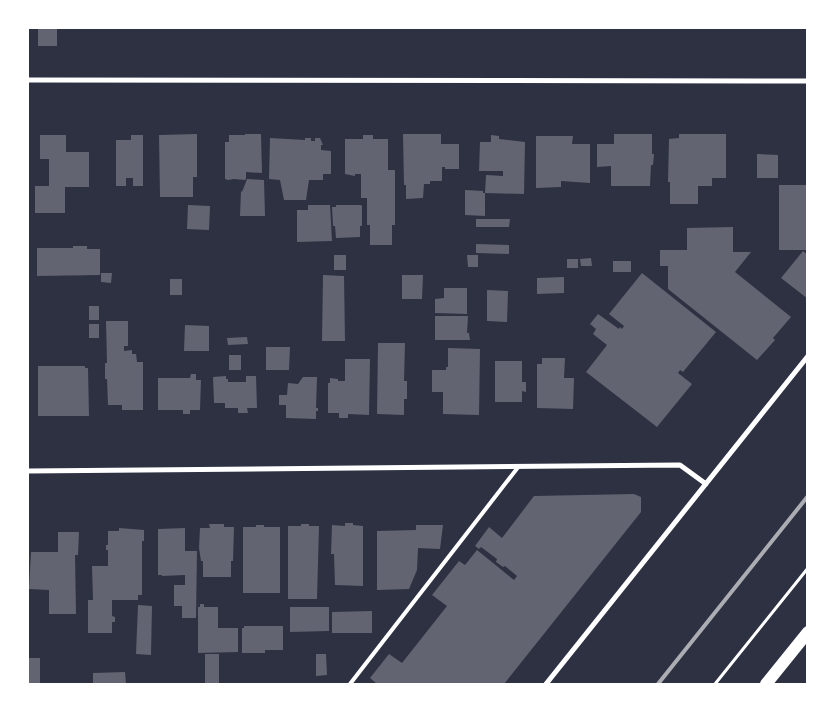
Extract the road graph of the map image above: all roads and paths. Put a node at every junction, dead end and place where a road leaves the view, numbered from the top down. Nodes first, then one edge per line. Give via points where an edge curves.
1 (28, 80) edge
2 (808, 81) edge
3 (808, 356) edge
4 (520, 466) junction
5 (28, 471) edge
6 (706, 484) junction
7 (808, 568) edge
8 (808, 632) edge
9 (350, 684) edge
10 (546, 684) edge
11 (715, 684) edge
12 (766, 684) edge

1 - 2 street
3 - 6 street
4 - 5 street
4 - 6 street via 680,466
4 - 9 lane
6 - 10 street
7 - 11 path
8 - 12 main road

